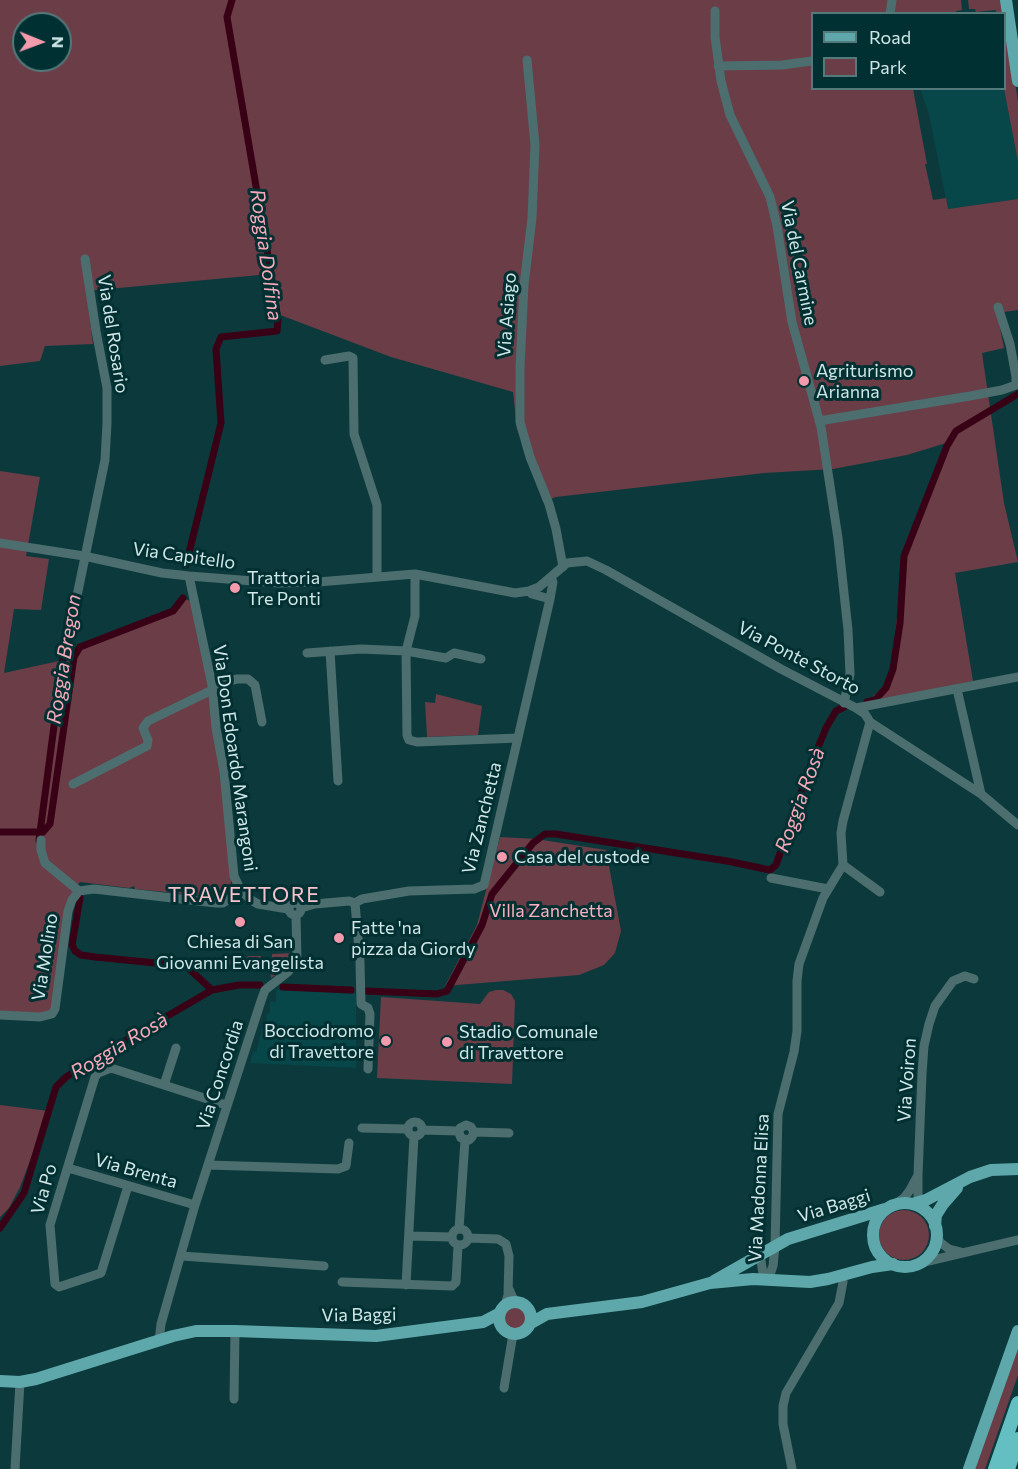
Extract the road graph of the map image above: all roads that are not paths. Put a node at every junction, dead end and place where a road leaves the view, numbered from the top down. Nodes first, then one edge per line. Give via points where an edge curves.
1 (1006, 0) edge
2 (1014, 0) edge
3 (715, 11) dead end
4 (1018, 28) edge
5 (527, 60) dead end
6 (811, 61) edge
7 (718, 66) junction
8 (1018, 81) edge
9 (85, 259) dead end
10 (998, 307) dead end
11 (325, 360) dead end
12 (819, 421) junction
13 (0, 543) edge
14 (84, 556) junction
15 (562, 567) junction
16 (415, 574) junction
17 (189, 576) junction
18 (377, 576) junction
19 (551, 578) junction
20 (529, 591) junction
21 (550, 599) junction
22 (70, 625) dead end
23 (330, 651) junction
24 (406, 651) junction
25 (307, 653) dead end
26 (481, 659) dead end
27 (1018, 677) edge
28 (212, 687) junction
29 (957, 689) junction
30 (844, 703) junction
31 (856, 708) junction
32 (262, 722) dead end
33 (870, 722) junction
34 (518, 738) junction
35 (338, 781) dead end
36 (73, 784) dead end
37 (981, 794) junction
38 (1018, 825) edge
39 (41, 840) dead end
40 (843, 865) junction
41 (771, 878) dead end
42 (828, 889) junction
43 (79, 891) junction
44 (241, 891) junction
45 (880, 892) dead end
46 (355, 903) junction
47 (295, 911) junction
48 (974, 979) dead end
49 (0, 1015) edge
50 (176, 1048) dead end
51 (368, 1069) dead end
52 (164, 1085) junction
53 (226, 1105) junction
54 (362, 1128) dead end
55 (414, 1132) junction
56 (510, 1133) dead end
57 (462, 1135) junction
58 (349, 1143) dead end
59 (208, 1165) junction
60 (68, 1168) junction
61 (1018, 1169) edge
62 (918, 1175) junction
63 (969, 1177) junction
64 (128, 1186) junction
65 (918, 1188) junction
66 (934, 1196) junction
67 (918, 1204) junction
68 (195, 1205) junction
69 (891, 1207) junction
70 (459, 1229) junction
71 (936, 1231) junction
72 (409, 1236) junction
73 (451, 1237) junction
74 (468, 1238) junction
75 (1018, 1240) edge
76 (458, 1246) junction
77 (775, 1246) junction
78 (964, 1252) junction
79 (760, 1254) junction
80 (182, 1256) junction
81 (893, 1264) junction
82 (916, 1264) junction
83 (324, 1266) dead end
84 (842, 1275) junction
85 (768, 1280) junction
86 (342, 1282) dead end
87 (710, 1283) junction
88 (406, 1285) junction
89 (508, 1307) junction
90 (530, 1316) junction
91 (483, 1322) junction
92 (507, 1330) junction
93 (235, 1331) junction
94 (1018, 1331) edge
95 (159, 1341) junction
96 (0, 1382) edge
97 (20, 1382) junction
98 (504, 1388) dead end
99 (234, 1398) dead end
100 (1018, 1403) edge
101 (1018, 1439) edge
102 (15, 1469) edge
103 (792, 1469) edge
104 (969, 1469) edge
105 (995, 1469) edge
106 (1008, 1469) edge

1 - 8 main road
2 - 4 main road
3 - 7 street, Via del Carmine
5 - 15 street, Via Asiago via 535,145 524,285 520,422 549,504
6 - 7 street
7 - 12 street, Via del Carmine via 730,115 770,197 792,322
9 - 14 street, Via del Rosario via 107,388 107,423 105,460
10 - 12 street via 1010,344 1016,385
11 - 18 street via 353,357 354,434 377,504
12 - 30 street, Via del Carmine via 848,630 850,674
13 - 14 street, Via Capitello
14 - 17 street, Via Capitello
14 - 22 street
15 - 19 street
15 - 30 street, Via Ponte Storto via 580,561 598,565
16 - 18 street, Via Capitello
16 - 20 street, Via Capitello via 515,593
16 - 24 street via 414,620
17 - 18 street, Via Capitello via 318,582
17 - 28 street, Via Don Edoardo Marangoni
19 - 20 street
19 - 21 street, Via Zanchetta
20 - 21 street, Via Capitello
21 - 34 street, Via Zanchetta
23 - 24 street
23 - 25 street
23 - 35 street
24 - 26 street via 446,658 454,653
24 - 34 street via 409,740
27 - 29 street
28 - 32 street via 248,679 255,685
28 - 36 street via 148,721 143,728 147,746
28 - 44 street, Via Don Edoardo Marangoni via 234,876
29 - 31 street
29 - 37 street
30 - 31 street, Via Ponte Storto
31 - 33 street, Via Ponte Storto
33 - 37 street, Via Ponte Storto
33 - 40 street via 843,822
34 - 46 street, Via Zanchetta via 484,885 474,889 393,893
37 - 38 street, Via Ponte Storto
39 - 43 street via 45,863
40 - 42 street, Via Madonna Elisa
40 - 45 street
41 - 42 street
42 - 77 street, Via Madonna Elisa via 799,964 797,1031 778,1114
43 - 44 street via 94,889 216,903 223,903
43 - 49 street, Via Molino via 68,911 52,1014
44 - 47 street, Via Don Edoardo Marangoni via 258,904
46 - 47 street, Via Zanchetta via 315,904
46 - 51 street via 361,1004 370,1014
47 - 53 street, Via Concordia via 297,959 288,972 265,990
48 - 62 street, Via Voiron via 965,976 953,981 935,1006 929,1024 924,1046
50 - 52 street
52 - 53 street, Via Po
52 - 60 street, Via Po via 111,1068 98,1073
53 - 59 street, Via Concordia
54 - 55 street
55 - 57 street
55 - 72 street
56 - 57 street via 474,1132 466,1125 462,1126
57 - 70 street
58 - 59 street via 346,1166 338,1169
59 - 68 street, Via Concordia
60 - 64 street, Via Brenta
60 - 64 street, Via Po via 50,1225 55,1284 59,1287 101,1273
61 - 63 main road, Via Baggi via 991,1170
62 - 65 street, Via Voiron
62 - 69 street via 904,1198
63 - 66 main road, Via Baggi
63 - 71 main road, Via Baggi via 936,1215
64 - 68 street, Via Brenta
65 - 66 street
65 - 67 street, Via Voiron
66 - 67 main road, Via Baggi
67 - 69 main road, Via Baggi
67 - 71 main road via 932,1219
68 - 80 street, Via Concordia
69 - 77 main road, Via Baggi
69 - 81 main road, Via Baggi via 876,1221 873,1238 879,1254
70 - 73 street
70 - 74 street via 465,1230
71 - 78 street via 949,1249
71 - 82 main road, Via Baggi via 935,1245
72 - 73 street
72 - 88 street
73 - 76 street
74 - 76 street
74 - 89 street via 498,1239 506,1244 508,1287 513,1298
75 - 78 street, Via Baggi
76 - 88 street via 454,1285
77 - 79 main road, Via Baggi
77 - 85 street, Via Madonna Elisa
78 - 82 street, Via Baggi
79 - 85 street via 763,1274
79 - 87 main road, Via Baggi
80 - 83 street
80 - 95 street, Via Concordia
81 - 82 main road, Via Baggi
81 - 84 main road, Via Baggi
84 - 85 main road, Via Baggi via 810,1282
84 - 103 street via 839,1303 786,1393 783,1424
85 - 87 main road, Via Baggi
86 - 88 street
87 - 90 main road, Via Baggi via 642,1302
89 - 90 main road
89 - 91 main road, Via Baggi
89 - 92 main road via 500,1320
90 - 92 main road, Via Baggi via 526,1330
91 - 92 main road, Via Baggi
91 - 93 main road, Via Baggi via 376,1336
92 - 98 street
93 - 95 main road, Via Baggi via 196,1332
93 - 99 street
94 - 104 main road
95 - 97 main road, Via Baggi
96 - 97 main road, Via Baggi
97 - 102 street
100 - 105 highway
101 - 106 highway

